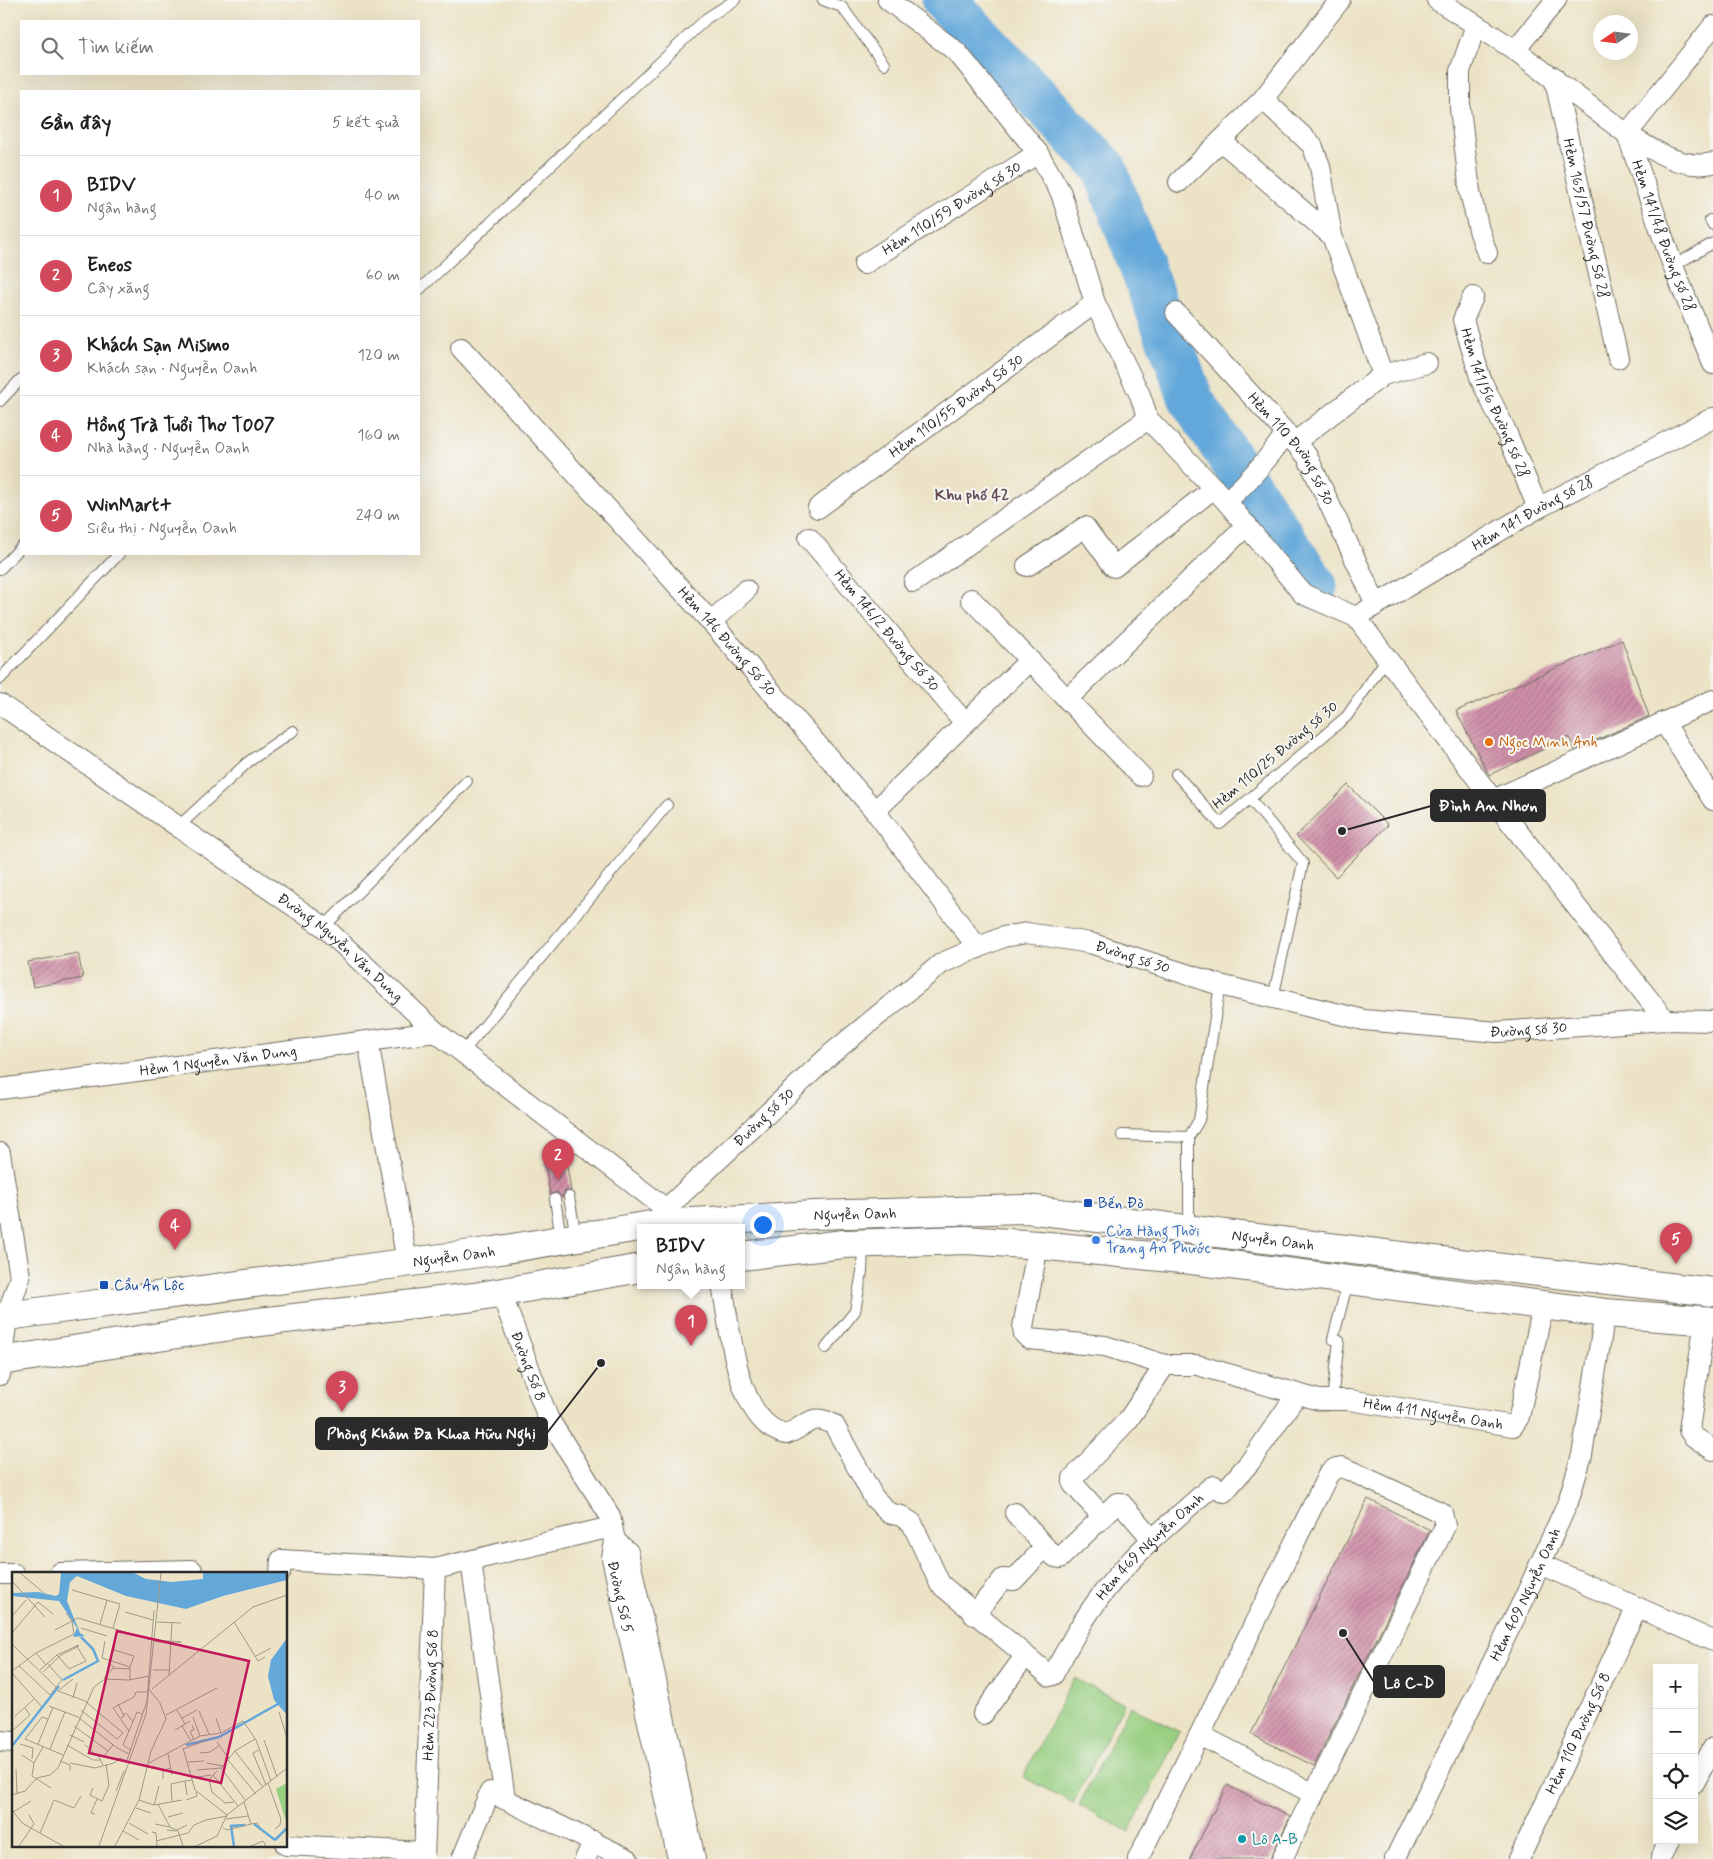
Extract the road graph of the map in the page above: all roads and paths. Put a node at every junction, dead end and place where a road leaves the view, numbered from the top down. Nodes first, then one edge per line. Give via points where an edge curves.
1 (735, 0) edge
2 (823, 0) edge
3 (888, 0) edge
4 (1340, 0) edge
5 (1437, 0) edge
6 (1556, 0) edge
7 (1476, 25) junction
8 (1713, 26) edge
9 (1515, 50) junction
10 (884, 64) dead end
11 (1554, 77) junction
12 (1263, 99) junction
13 (1627, 134) junction
14 (1221, 141) junction
15 (1038, 153) junction
16 (1713, 163) edge
17 (1179, 182) dead end
18 (1332, 236) junction
19 (1713, 243) edge
20 (1487, 253) dead end
21 (864, 264) dead end
22 (1673, 266) junction
23 (420, 289) edge
24 (1473, 297) dead end
25 (1095, 302) junction
26 (1176, 313) dead end
27 (461, 348) dead end
28 (1618, 358) dead end
29 (1427, 363) dead end
30 (1713, 364) edge
31 (1383, 375) junction
32 (20, 380) edge
33 (0, 401) edge
34 (1713, 418) edge
35 (1148, 419) junction
36 (1290, 438) junction
37 (1226, 493) junction
38 (818, 508) dead end
39 (1538, 508) junction
40 (1247, 525) junction
41 (809, 538) dead end
42 (20, 548) edge
43 (118, 555) edge
44 (1027, 566) dead end
45 (0, 569) edge
46 (914, 582) dead end
47 (746, 590) dead end
48 (971, 599) dead end
49 (1376, 604) junction
50 (1356, 617) junction
51 (712, 622) junction
52 (1387, 658) junction
53 (1029, 661) junction
54 (0, 679) edge
55 (1067, 699) junction
56 (1713, 700) edge
57 (3, 710) edge
58 (1664, 722) junction
59 (965, 723) junction
60 (293, 731) dead end
61 (1176, 774) dead end
62 (1141, 776) dead end
63 (467, 781) dead end
64 (1250, 799) junction
65 (1493, 800) junction
66 (1713, 800) edge
67 (667, 805) dead end
68 (875, 811) junction
69 (179, 826) junction
70 (324, 927) junction
71 (978, 948) junction
72 (1220, 985) junction
73 (1273, 998) junction
74 (1664, 1020) junction
75 (1713, 1021) edge
76 (436, 1032) junction
77 (368, 1041) junction
78 (462, 1053) junction
79 (0, 1089) edge
80 (1122, 1135) dead end
81 (1189, 1137) junction
82 (0, 1153) edge
83 (569, 1197) dead end
84 (555, 1199) dead end
85 (660, 1220) edge
86 (641, 1224) edge
87 (637, 1225) edge
88 (1189, 1230) junction
89 (569, 1239) junction
90 (863, 1244) junction
91 (1038, 1245) junction
92 (494, 1251) junction
93 (745, 1256) edge
94 (408, 1262) junction
95 (637, 1269) edge
96 (1348, 1280) junction
97 (723, 1289) edge
98 (1713, 1292) edge
99 (501, 1293) junction
100 (1543, 1306) junction
101 (2, 1311) edge
102 (1605, 1313) junction
103 (1709, 1320) edge
104 (826, 1348) dead end
105 (1165, 1365) junction
106 (1, 1366) edge
107 (1297, 1394) junction
108 (1340, 1400) junction
109 (1713, 1450) edge
110 (1015, 1513) dead end
111 (1104, 1517) junction
112 (613, 1534) junction
113 (1152, 1539) junction
114 (1045, 1547) junction
115 (471, 1561) junction
116 (1540, 1564) junction
117 (435, 1569) junction
118 (192, 1570) dead end
119 (104, 1572) edge
120 (280, 1572) edge
121 (1637, 1607) junction
122 (974, 1615) junction
123 (1713, 1641) edge
124 (1026, 1656) junction
125 (983, 1714) dead end
126 (1200, 1735) junction
127 (1713, 1748) edge
128 (1698, 1776) edge
129 (1314, 1794) junction
130 (505, 1800) junction
131 (594, 1841) junction
132 (1667, 1844) edge
133 (288, 1845) edge
134 (424, 1856) edge
135 (462, 1859) edge
136 (585, 1859) edge
137 (628, 1859) edge
138 (678, 1859) edge
139 (695, 1859) edge
140 (1138, 1859) edge
141 (1282, 1859) edge
142 (1395, 1859) edge
143 (1518, 1859) edge
144 (1661, 1859) edge

1 - 23 lane via 707,18
2 - 10 lane via 842,6
3 - 15 street via 957,52
4 - 12 street
5 - 7 street
6 - 9 street
7 - 9 street
7 - 20 street via 1460,71 1460,108 1470,192
8 - 13 street
9 - 11 street
11 - 13 street
11 - 28 street, Hẻm 165/57 Đường Số 28
12 - 14 street
12 - 18 street via 1312,145 1320,166
13 - 16 street via 1659,155 1685,162
13 - 22 street, Hẻm 141/48 Đường số 28
14 - 17 street
14 - 18 street
15 - 21 street, Hẻm 110/59 Đường số 30
15 - 25 street via 1061,193
18 - 31 street
19 - 22 lane
22 - 30 street, Hẻm 141/48 Đường số 28
24 - 39 street, Hẻm 141/56 Đường số 28 via 1463,320 1481,380
25 - 35 street
25 - 38 street, Hẻm 110/55 Đường Số 30
26 - 36 street, Hẻm 110 Đường số 30
27 - 51 street, Hẻm 146 Đường Số 30
29 - 31 street
31 - 36 street
32 - 33 lane
34 - 39 street, Hẻm 141 Đường số 28
35 - 37 street
35 - 46 street
36 - 37 street
36 - 49 street, Hẻm 110 Đường số 30 via 1307,456
37 - 40 street
37 - 44 street via 1114,567 1085,527
39 - 49 street, Hẻm 141 Đường số 28
40 - 50 street via 1303,594
40 - 55 street
41 - 59 street, Hẻm 146/2 Đường Số 30
42 - 45 lane
43 - 54 lane
47 - 51 street
48 - 53 street
49 - 50 street, Hẻm 141 Đường số 28
50 - 52 street
51 - 68 street, Hẻm 146 Đường Số 30
52 - 64 lane, Hẻm 110/25 Đường số 30 via 1347,716
52 - 65 street
53 - 55 street
53 - 59 street
55 - 62 street
56 - 58 street
57 - 69 street, Đường Nguyễn Văn Dung
58 - 65 street
58 - 66 street
59 - 68 street
60 - 69 lane via 248,762
61 - 64 lane, Hẻm 110/25 Đường số 30 via 1220,824
63 - 70 lane
64 - 73 lane via 1303,863
65 - 74 street
67 - 78 lane
68 - 71 street, Hẻm 146 Đường Số 30
69 - 70 street, Đường Nguyễn Văn Dung
70 - 76 street, Đường Nguyễn Văn Dung
71 - 72 street, Đường số 30 via 1003,937 1027,933 1090,943
71 - 85 street, Đường số 30 via 942,963 831,1054
72 - 73 street, Đường số 30
72 - 81 lane via 1199,1120
73 - 74 street, Đường số 30 via 1364,1020 1497,1032
74 - 75 street, Đường số 30
76 - 77 street, Hẻm 1 Nguyễn Văn Dung
76 - 78 street, Đường Nguyễn Văn Dung
77 - 79 street, Hẻm 1 Nguyễn Văn Dung
77 - 94 street
78 - 85 street, Đường Nguyễn Văn Dung
80 - 81 lane
81 - 88 lane
82 - 101 street via 20,1277
83 - 89 lane
84 - 89 lane
85 - 86 main road, Nguyễn Oanh
85 - 88 main road, Nguyễn Oanh via 1027,1209
87 - 89 main road, Nguyễn Oanh
88 - 98 main road, Nguyễn Oanh
89 - 92 main road, Nguyễn Oanh
90 - 91 main road, Nguyễn Oanh via 966,1240
90 - 93 main road, Nguyễn Oanh
90 - 104 lane via 855,1311
91 - 96 main road, Nguyễn Oanh
91 - 105 street via 1023,1327 1029,1339 1105,1346
92 - 94 main road, Nguyễn Oanh
92 - 99 main road
94 - 101 main road, Nguyễn Oanh
95 - 99 main road
96 - 100 main road, Nguyễn Oanh
96 - 108 lane via 1333,1339 1339,1341
97 - 122 street via 742,1387 754,1410 786,1434 811,1420 823,1418 834,1425 874,1498 889,1513 912,1522 940,1584
99 - 106 main road via 251,1323
99 - 112 street, Đường Số 8 via 548,1418 610,1516
100 - 102 main road, Nguyễn Oanh
100 - 108 street, Hẻm 411 Nguyễn Oanh via 1519,1417 1513,1426
101 - 106 street
102 - 103 main road, Nguyễn Oanh
102 - 116 street, Hẻm 409 Nguyễn Oanh via 1582,1455 1568,1502
103 - 109 street via 1688,1423 1692,1436
105 - 107 street via 1197,1365
105 - 111 street via 1128,1420 1073,1478 1073,1484
107 - 108 street via 1319,1400
107 - 113 street, Hẻm 469 Nguyễn Oanh via 1250,1462 1224,1492 1211,1487
110 - 114 street
111 - 113 street via 1117,1503 1121,1503
111 - 114 street via 1060,1558
112 - 115 street
112 - 138 street, Đường Số 5 via 612,1558
112 - 139 street, Đường Số 5 via 628,1552
113 - 124 street, Hẻm 469 Nguyễn Oanh via 1107,1588 1078,1629 1053,1676 1047,1675
114 - 122 street via 1014,1580 1003,1578
115 - 117 street
115 - 130 street
116 - 121 street
116 - 142 street, Hẻm 409 Nguyễn Oanh
117 - 120 street via 281,1560
117 - 134 street, Hẻm 223 Đường Số 8
118 - 119 street
121 - 123 street
121 - 143 street, Hẻm 110 Đường Số 8
122 - 124 street
124 - 125 street
126 - 129 street
126 - 129 street via 1330,1473 1342,1467 1442,1513 1445,1526
126 - 140 street
127 - 128 street
129 - 141 street
130 - 131 street
130 - 135 street via 490,1792
131 - 136 street
131 - 137 street
132 - 144 street
133 - 134 street

